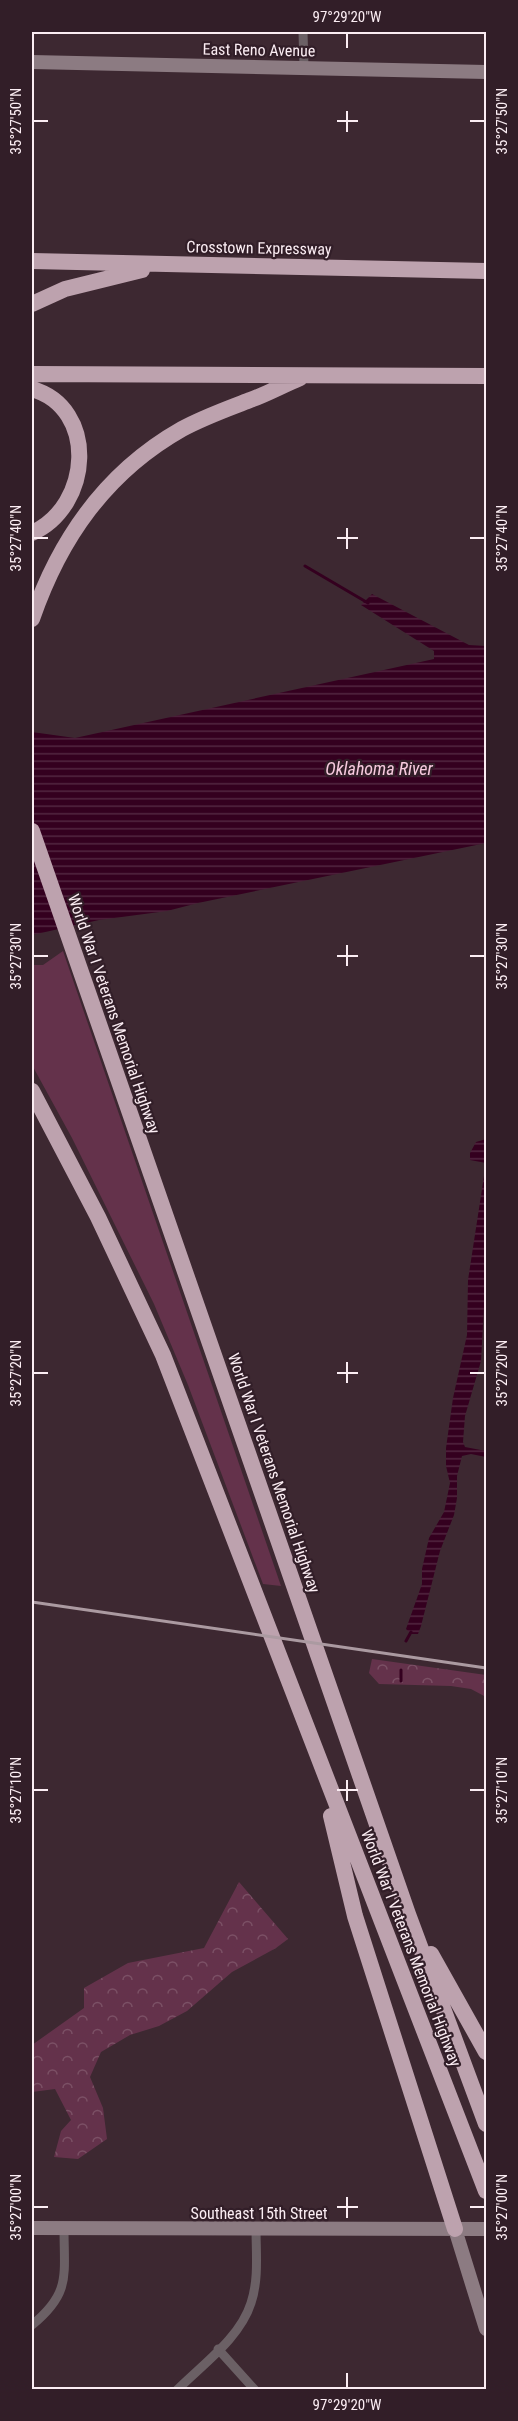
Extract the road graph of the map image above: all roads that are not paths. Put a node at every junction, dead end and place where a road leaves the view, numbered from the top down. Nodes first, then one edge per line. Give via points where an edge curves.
1 (303, 32) edge
2 (32, 62) edge
3 (304, 67) junction
4 (486, 72) edge
5 (32, 254) edge
6 (32, 261) edge
7 (78, 263) junction
8 (169, 264) junction
9 (486, 271) edge
10 (32, 304) edge
11 (32, 374) edge
12 (305, 375) junction
13 (486, 376) edge
14 (35, 389) edge
15 (32, 533) edge
16 (32, 619) edge
17 (32, 831) edge
18 (32, 1091) edge
19 (314, 1748) junction
20 (408, 1914) junction
21 (486, 2052) edge
22 (486, 2124) edge
23 (486, 2191) edge
24 (32, 2228) edge
25 (64, 2228) junction
26 (256, 2229) junction
27 (456, 2229) junction
28 (482, 2229) edge
29 (32, 2325) edge
30 (486, 2329) edge
31 (218, 2349) junction
32 (177, 2390) edge
33 (255, 2390) edge

1 - 3 street
2 - 3 main road, East Reno Avenue
3 - 4 main road, East Reno Avenue
5 - 7 highway
6 - 7 highway, Crosstown Expressway
7 - 8 highway, Crosstown Expressway
8 - 9 highway, Crosstown Expressway
8 - 10 highway via 92,281
11 - 12 highway
12 - 13 highway
12 - 16 highway via 183,429 125,471 64,543
14 - 15 highway via 58,405 70,422 77,440 79,466 75,487 64,507
17 - 20 highway, World War I Veterans Memorial Highway
18 - 19 highway, World War I Veterans Memorial Highway via 140,1303 193,1430
19 - 23 highway, World War I Veterans Memorial Highway
19 - 27 highway via 355,1916
20 - 21 highway
20 - 22 highway, World War I Veterans Memorial Highway
24 - 25 main road, Southeast 15th Street
25 - 26 main road, Southeast 15th Street
25 - 29 street via 59,2295
26 - 27 main road, Southeast 15th Street
26 - 31 street via 252,2302 240,2325
27 - 28 main road, Southeast 15th Street
27 - 30 main road
31 - 32 street
31 - 33 street

